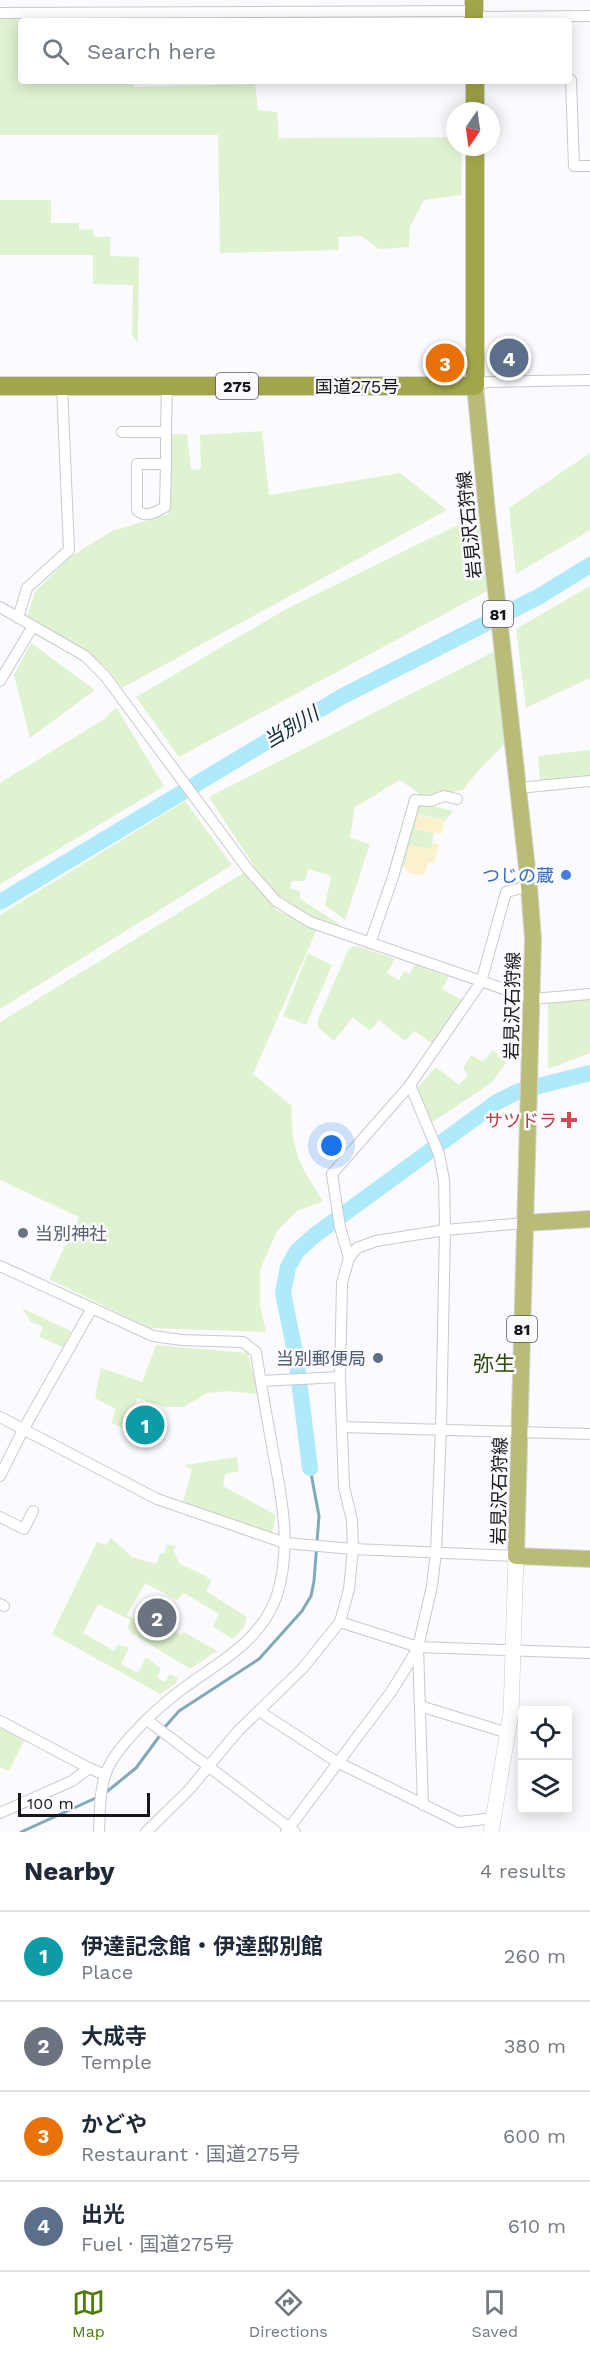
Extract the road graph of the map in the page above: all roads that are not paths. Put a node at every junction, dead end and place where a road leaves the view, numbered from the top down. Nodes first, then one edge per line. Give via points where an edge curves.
1 (474, 12) edge
2 (0, 13) edge
3 (246, 16) edge
4 (590, 16) edge
5 (475, 84) edge
6 (571, 84) edge
7 (475, 102) edge
8 (475, 156) edge
9 (590, 166) edge
10 (590, 380) edge
11 (0, 386) edge
12 (62, 386) junction
13 (167, 386) junction
14 (475, 386) junction
15 (122, 432) dead end
16 (166, 432) junction
17 (166, 464) junction
18 (0, 607) edge
19 (18, 618) junction
20 (33, 626) junction
21 (0, 681) edge
22 (590, 781) edge
23 (518, 788) junction
24 (457, 799) dead end
25 (529, 886) junction
26 (370, 943) junction
27 (481, 982) junction
28 (590, 994) edge
29 (533, 999) junction
30 (410, 1085) junction
31 (590, 1219) edge
32 (525, 1223) junction
33 (445, 1230) junction
34 (349, 1258) junction
35 (0, 1266) edge
36 (92, 1308) junction
37 (340, 1377) junction
38 (261, 1381) junction
39 (0, 1417) edge
40 (342, 1427) junction
41 (441, 1429) junction
42 (23, 1430) junction
43 (520, 1432) junction
44 (590, 1434) edge
45 (0, 1476) edge
46 (33, 1512) dead end
47 (0, 1517) edge
48 (285, 1543) junction
49 (353, 1549) junction
50 (436, 1552) junction
51 (516, 1556) junction
52 (590, 1560) edge
53 (340, 1622) junction
54 (418, 1647) junction
55 (513, 1650) junction
56 (590, 1653) edge
57 (420, 1706) junction
58 (259, 1711) junction
59 (0, 1720) edge
60 (147, 1720) junction
61 (508, 1733) junction
62 (337, 1762) junction
63 (209, 1766) junction
64 (89, 1768) junction
65 (104, 1779) junction
66 (423, 1805) junction
67 (0, 1814) edge
68 (492, 1825) edge
69 (290, 1831) edge
70 (99, 1832) edge
71 (146, 1832) edge

1 - 3 street
1 - 4 street
2 - 3 street
5 - 7 highway
6 - 9 street via 574,166
8 - 14 highway
10 - 14 street via 487,382
11 - 12 highway, 国道275号 / 275
12 - 13 highway, 国道275号 / 275
12 - 19 street via 69,550 27,588
13 - 14 highway, 国道275号 / 275
13 - 16 street
14 - 23 main road, 岩見沢石狩線 / 81
15 - 16 street
16 - 17 street
17 - 17 street via 137,464 137,510 141,514 165,507
18 - 19 street
19 - 20 street
20 - 21 street
20 - 26 street via 85,656 105,676 247,868 276,901 310,922
22 - 23 street
23 - 25 main road, 岩見沢石狩線 / 81
24 - 26 street via 444,796 431,801 415,800
25 - 27 street via 506,892
25 - 29 main road, 岩見沢石狩線 / 81
26 - 27 street
27 - 29 street
27 - 30 street
28 - 29 street
29 - 32 main road, 岩見沢石狩線 / 81
30 - 33 street via 439,1154
30 - 34 street via 332,1174
31 - 32 main road
32 - 33 street
32 - 43 main road, 岩見沢石狩線 / 81
33 - 34 street via 366,1244
33 - 41 street
34 - 37 street via 342,1283
35 - 36 street
36 - 38 street via 153,1336 243,1342 256,1352
36 - 42 street
37 - 38 street
37 - 40 street
38 - 48 street via 284,1511
39 - 42 street
40 - 41 street
40 - 49 street via 344,1487 352,1520
41 - 43 street
41 - 50 street
42 - 45 street
42 - 48 street via 157,1499
43 - 44 street
43 - 51 main road, 岩見沢石狩線 / 81
46 - 47 street via 24,1529
48 - 49 street
48 - 60 street via 276,1597 257,1630 240,1648 183,1688
49 - 50 street
49 - 53 street via 349,1589
50 - 51 street
50 - 54 street
51 - 52 main road, 岩見沢石狩線
51 - 55 main road
53 - 54 street
53 - 58 street via 302,1669
54 - 55 street
54 - 57 street
54 - 62 street via 391,1692
55 - 56 street
55 - 61 main road
57 - 61 street
57 - 66 street
58 - 62 street
58 - 63 street
59 - 64 street
60 - 63 street
60 - 65 street via 121,1747
61 - 68 main road
62 - 66 street
62 - 69 street
63 - 69 street
63 - 71 street
64 - 65 street
64 - 67 street via 72,1781
65 - 70 street
66 - 68 street via 459,1822

